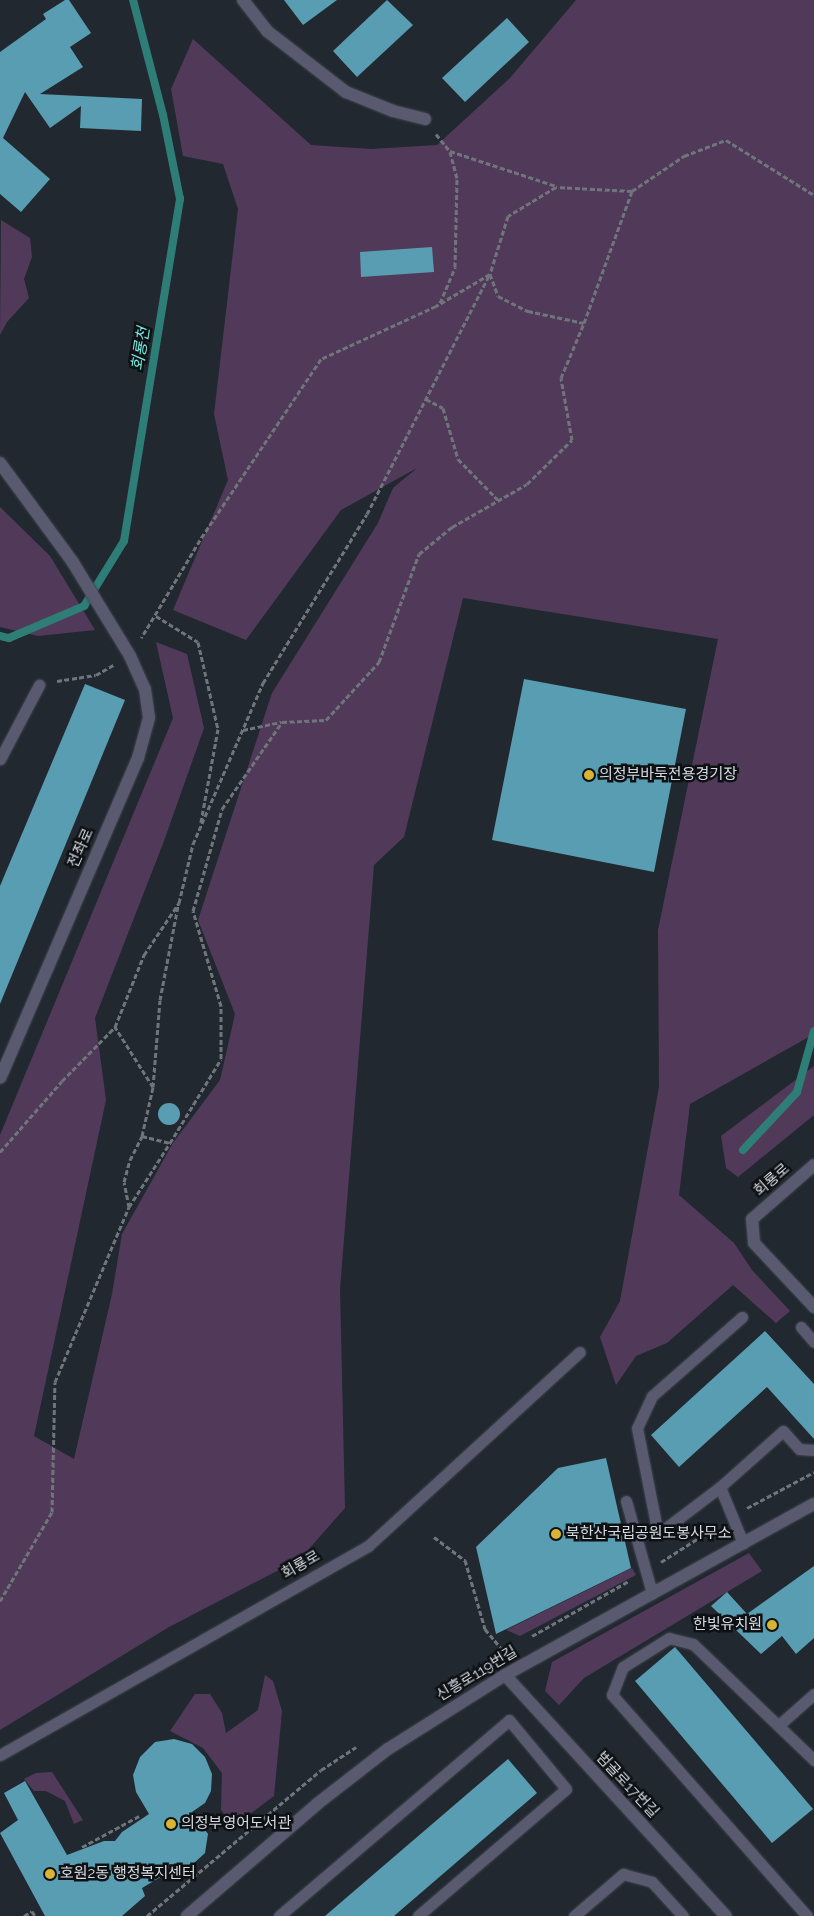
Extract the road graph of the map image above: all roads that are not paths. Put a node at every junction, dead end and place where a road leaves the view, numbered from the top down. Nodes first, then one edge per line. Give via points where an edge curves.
1 (243, 0) edge
2 (425, 119) road end
3 (0, 464) edge
4 (39, 684) road end
5 (0, 758) edge
6 (0, 1078) edge
7 (814, 1165) edge
8 (814, 1307) edge
9 (742, 1317) dead end
10 (801, 1327) dead end
11 (814, 1342) edge
12 (580, 1352) dead end
13 (814, 1450) edge
14 (720, 1487) junction
15 (626, 1501) dead end
16 (814, 1504) edge
17 (743, 1543) junction
18 (652, 1593) junction
19 (505, 1675) junction
20 (814, 1694) edge
21 (778, 1725) junction
22 (0, 1755) edge
23 (814, 1760) edge
24 (193, 1914) edge
25 (279, 1916) edge
26 (418, 1916) edge
27 (574, 1916) edge
28 (683, 1916) edge
29 (726, 1916) edge
30 (807, 1916) edge

1 - 2 street via 267,31 346,92 393,111
3 - 6 street, 전좌로 via 72,561 130,656 145,689 149,718 138,758
4 - 5 lane
7 - 8 street, 회룡로 via 752,1219 754,1243
9 - 14 lane via 652,1396 637,1428 658,1534
10 - 11 lane
12 - 22 lane, 회룡로 via 368,1546
13 - 14 lane via 799,1448 783,1431
14 - 17 lane
15 - 18 lane
16 - 17 street, 신흥로119번길
17 - 18 street, 신흥로119번길
18 - 19 street, 신흥로119번길
19 - 24 street, 신흥로119번길 via 388,1749 317,1804
19 - 29 street, 범골로17번길
20 - 21 lane
21 - 23 lane
21 - 30 lane via 693,1644 669,1638 623,1667 612,1695
25 - 26 lane via 509,1720 566,1789
27 - 28 lane via 623,1874 652,1882

